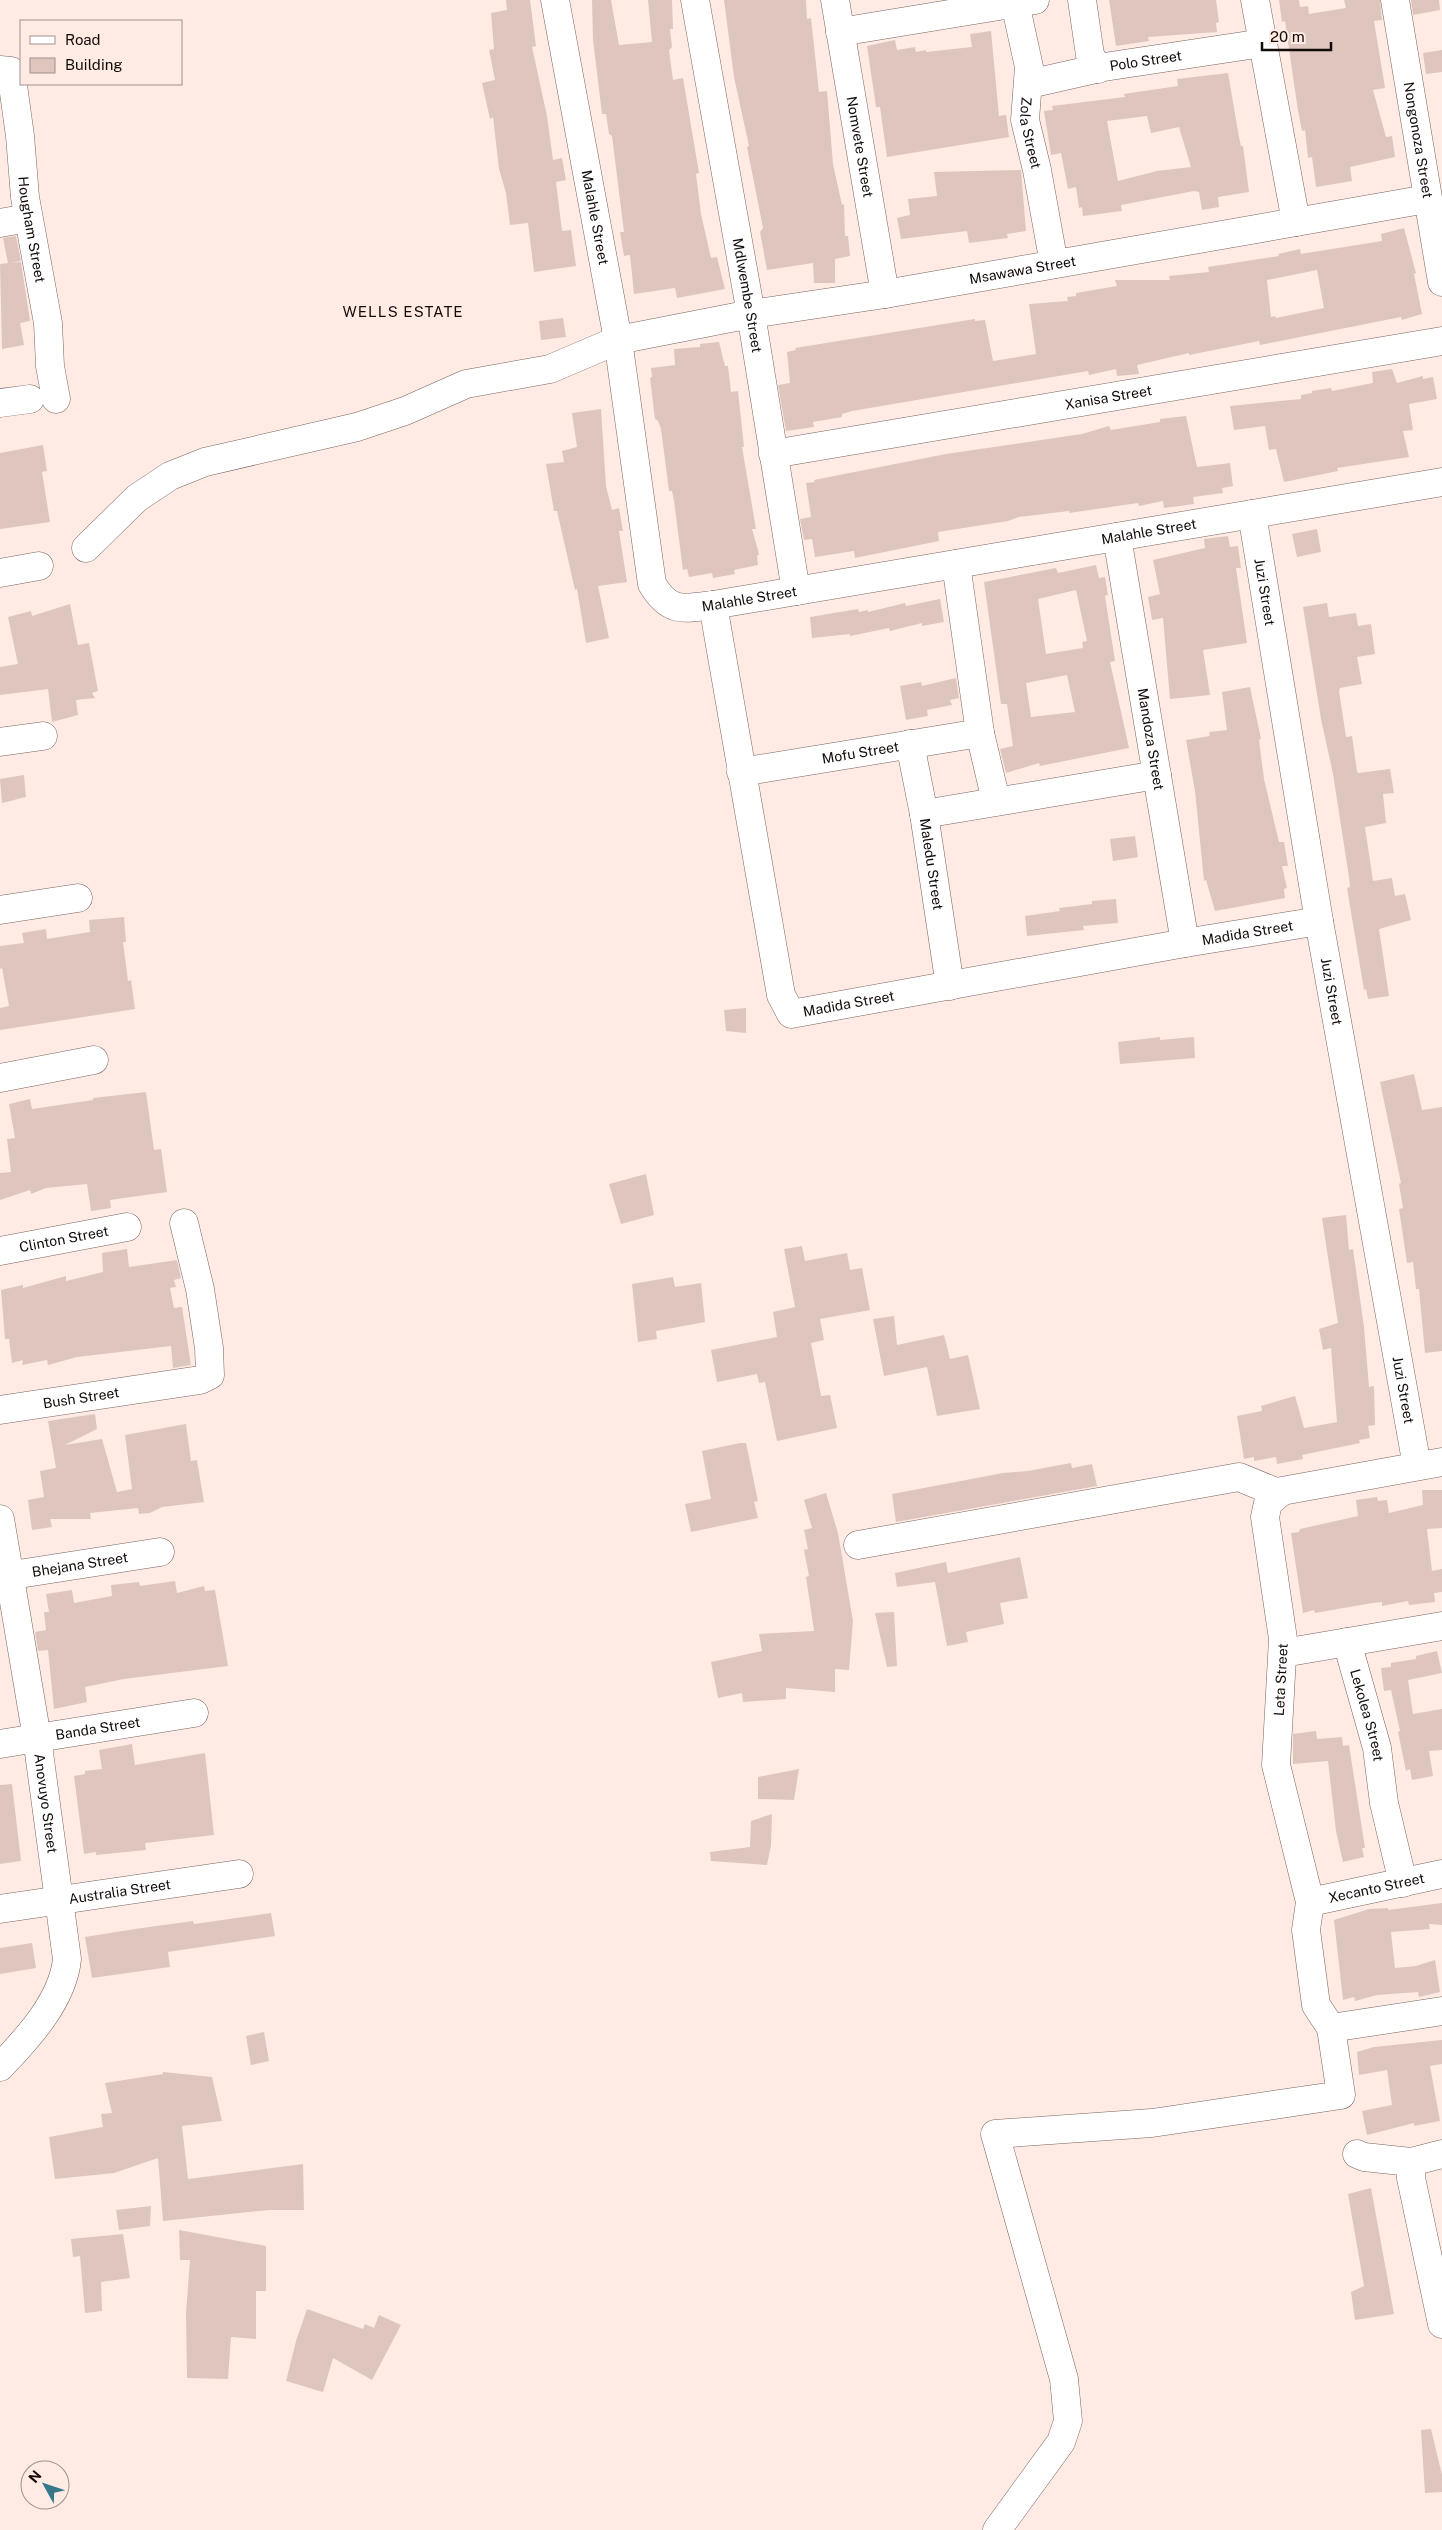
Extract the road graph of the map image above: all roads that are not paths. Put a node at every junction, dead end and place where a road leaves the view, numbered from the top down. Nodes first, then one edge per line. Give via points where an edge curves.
1 (555, 0) edge
2 (695, 0) edge
3 (835, 0) edge
4 (1082, 0) edge
5 (1255, 0) edge
6 (1395, 0) edge
7 (1025, 2) edge
8 (840, 32) junction
9 (1263, 43) junction
10 (1098, 69) junction
11 (0, 70) edge
12 (1029, 84) junction
13 (1432, 170) edge
14 (1428, 199) junction
15 (28, 218) junction
16 (1296, 222) junction
17 (0, 223) edge
18 (1054, 264) junction
19 (1442, 282) edge
20 (885, 294) junction
21 (751, 314) junction
22 (618, 340) junction
23 (1442, 341) edge
24 (0, 403) edge
25 (773, 454) junction
26 (1442, 482) edge
27 (1252, 514) junction
28 (1117, 537) junction
29 (86, 548) dead end
30 (956, 564) junction
31 (39, 566) dead end
32 (0, 573) edge
33 (796, 591) junction
34 (713, 605) junction
35 (980, 733) junction
36 (42, 736) dead end
37 (0, 742) edge
38 (910, 744) junction
39 (741, 772) junction
40 (1157, 775) junction
41 (996, 801) junction
42 (924, 814) junction
43 (78, 898) dead end
44 (0, 910) edge
45 (1319, 921) junction
46 (1185, 943) junction
47 (950, 986) junction
48 (94, 1060) dead end
49 (0, 1078) edge
50 (184, 1223) dead end
51 (127, 1227) dead end
52 (0, 1251) edge
53 (0, 1410) edge
54 (1429, 1464) edge
55 (1278, 1493) junction
56 (0, 1519) edge
57 (858, 1545) dead end
58 (160, 1552) dead end
59 (4, 1576) edge
60 (1442, 1626) edge
61 (1347, 1642) junction
62 (1283, 1653) junction
63 (194, 1713) dead end
64 (37, 1738) junction
65 (0, 1744) edge
66 (239, 1874) dead end
67 (1442, 1874) edge
68 (1403, 1883) junction
69 (59, 1900) junction
70 (1310, 1902) junction
71 (0, 1909) edge
72 (1442, 2011) edge
73 (1331, 2028) junction
74 (0, 2066) edge
75 (1357, 2154) dead end
76 (1442, 2154) edge
77 (1411, 2162) junction
78 (1442, 2324) edge
79 (996, 2530) edge

1 - 22 street, Malahle Street
2 - 21 street, Mdlwembe Street
3 - 8 street, Nomvete Street
4 - 10 street via 1090,55
5 - 9 street
6 - 13 street, Nongonoza Street
7 - 8 street
7 - 12 street, Zola Street
8 - 20 street, Nomvete Street
9 - 10 street, Polo Street
9 - 16 street
10 - 12 street, Polo Street
11 - 15 street, Hougham Street via 11,71
12 - 18 street, Zola Street via 1025,120
13 - 14 street, Nongonoza Street
14 - 16 street, Msawawa Street
14 - 19 street, Nongonoza Street
15 - 17 street
15 - 24 street, Hougham Street via 48,323 50,366 43,399
16 - 18 street, Msawawa Street
18 - 20 street, Msawawa Street
20 - 21 street, Msawawa Street
21 - 22 street, Msawawa Street
21 - 25 street, Mdlwembe Street
22 - 29 street, Msawawa Street via 550,369 466,384 405,412 357,427 206,462 170,476 137,498
22 - 34 street, Malahle Street via 652,584 660,598 672,606 684,609
23 - 25 street, Xanisa Street
25 - 33 street, Mdlwembe Street
26 - 27 street, Malahle Street
27 - 28 street, Malahle Street
27 - 45 street, Juzi Street
28 - 30 street, Malahle Street
28 - 40 street, Mandoza Street
30 - 33 street, Malahle Street
30 - 35 street
31 - 32 street
33 - 34 street, Malahle Street
34 - 39 street, Madida Street
35 - 38 street, Mofu Street
35 - 41 street
36 - 37 street
38 - 39 street, Mofu Street
38 - 42 street, Maledu Street
39 - 47 street, Madida Street via 781,995 790,1014
40 - 41 street
40 - 46 street, Mandoza Street
41 - 42 street
42 - 47 street, Maledu Street
43 - 44 street
45 - 46 street, Madida Street
45 - 54 street, Juzi Street
46 - 47 street, Madida Street
48 - 49 street
50 - 53 street, Bush Street via 200,1289 210,1372 200,1380
51 - 52 street, Clinton Street
54 - 55 street
55 - 57 street via 1239,1477
55 - 62 street, Leta Street via 1268,1503 1265,1517
56 - 59 street, Anovuyo Street
58 - 59 street, Bhejana Street
59 - 64 street, Anovuyo Street
60 - 61 street
61 - 62 street
61 - 68 street, Lekolea Street via 1377,1748 1384,1802
62 - 70 street, Leta Street via 1276,1765
63 - 64 street, Banda Street
64 - 65 street, Banda Street
64 - 69 street, Anovuyo Street
66 - 69 street, Australia Street
67 - 68 street, Xecanto Street
68 - 70 street, Xecanto Street
69 - 71 street, Australia Street
69 - 74 street, Anovuyo Street via 67,1959 64,1979 37,2022
70 - 73 street, Leta Street via 1306,1930 1312,1985 1316,2005
72 - 73 street
73 - 79 street, Leta Street via 1341,2095 1152,2123 996,2134 1064,2379 1068,2421 1061,2442
75 - 77 street
76 - 77 street
77 - 78 street via 1411,2178

